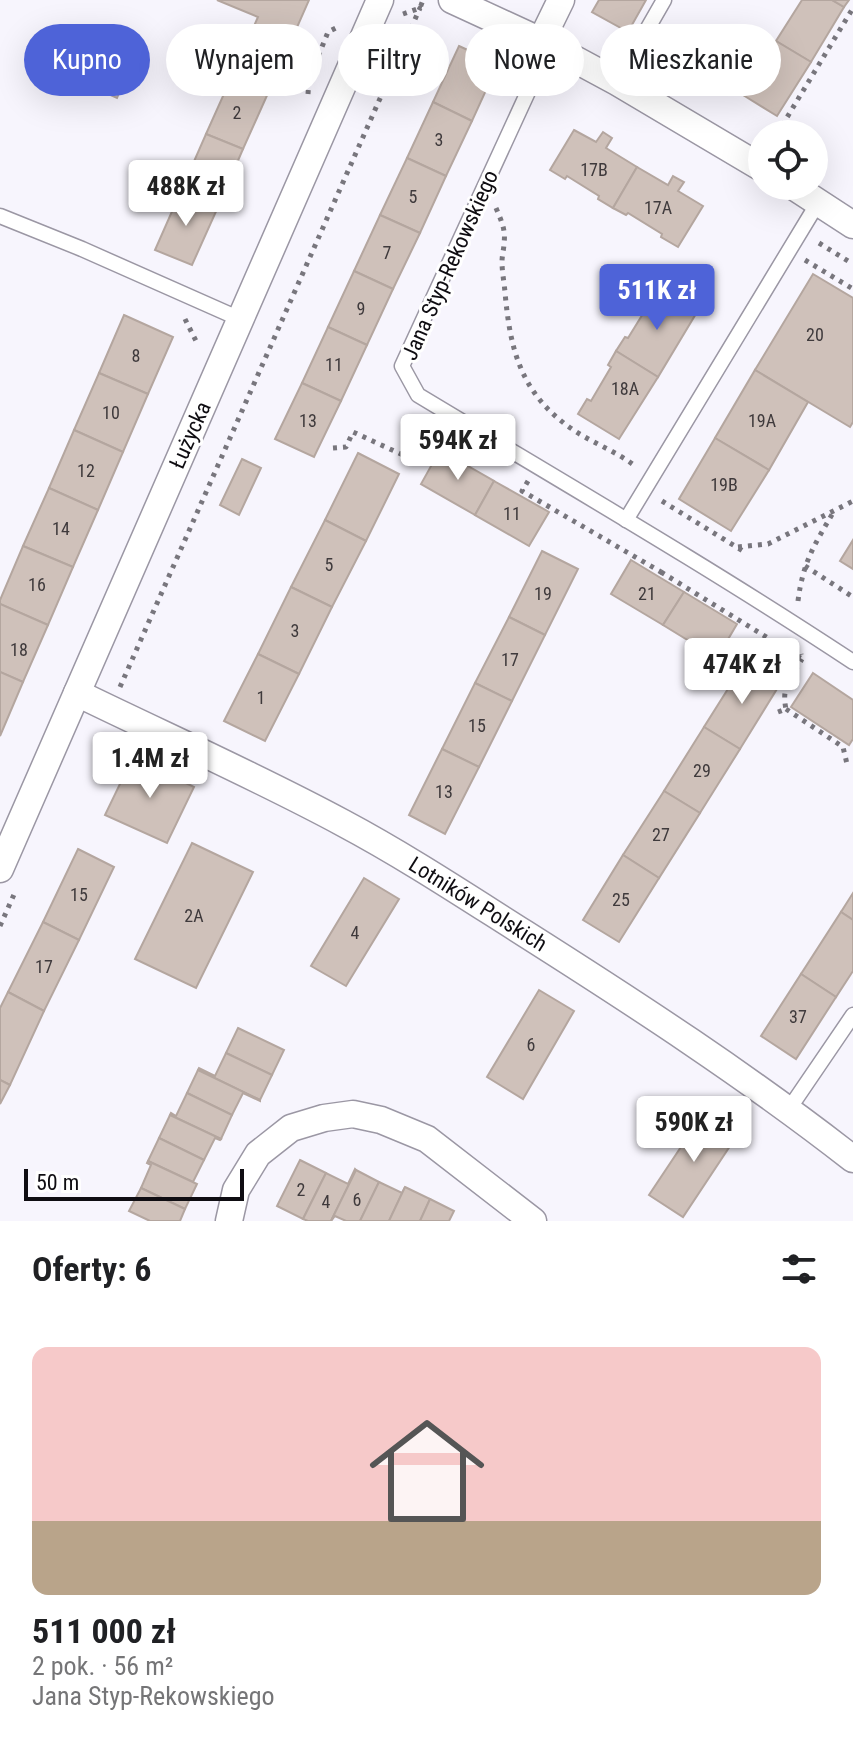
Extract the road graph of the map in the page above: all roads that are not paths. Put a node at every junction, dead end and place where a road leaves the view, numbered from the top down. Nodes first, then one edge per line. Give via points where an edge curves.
1 (380, 0) edge
2 (561, 0) edge
3 (664, 0) edge
4 (442, 7) edge
5 (492, 24) edge
6 (549, 24) edge
7 (650, 24) edge
8 (526, 96) edge
9 (641, 96) edge
10 (748, 160) edge
11 (819, 201) joint
12 (0, 216) edge
13 (853, 225) edge
14 (240, 319) junction
15 (626, 520) junction
16 (853, 662) edge
17 (77, 693) junction
18 (0, 869) edge
19 (853, 1015) edge
20 (789, 1109) junction
21 (853, 1159) edge
22 (229, 1221) edge
23 (533, 1221) edge

1 - 14 street, Łużycka
2 - 6 street
3 - 7 lane
4 - 5 street
8 - 15 lane, Jana Styp-Rekowskiego via 402,366 418,395
9 - 10 street
11 - 13 street
11 - 15 lane
12 - 14 lane
14 - 17 street, Łużycka
15 - 16 lane, Jana Styp-Rekowskiego
17 - 18 street, Łużycka
17 - 20 street, Lotników Polskich via 357,830 607,985
19 - 20 lane
20 - 21 street, Lotników Polskich
22 - 23 street via 236,1190 258,1154 291,1128 353,1114 427,1139

